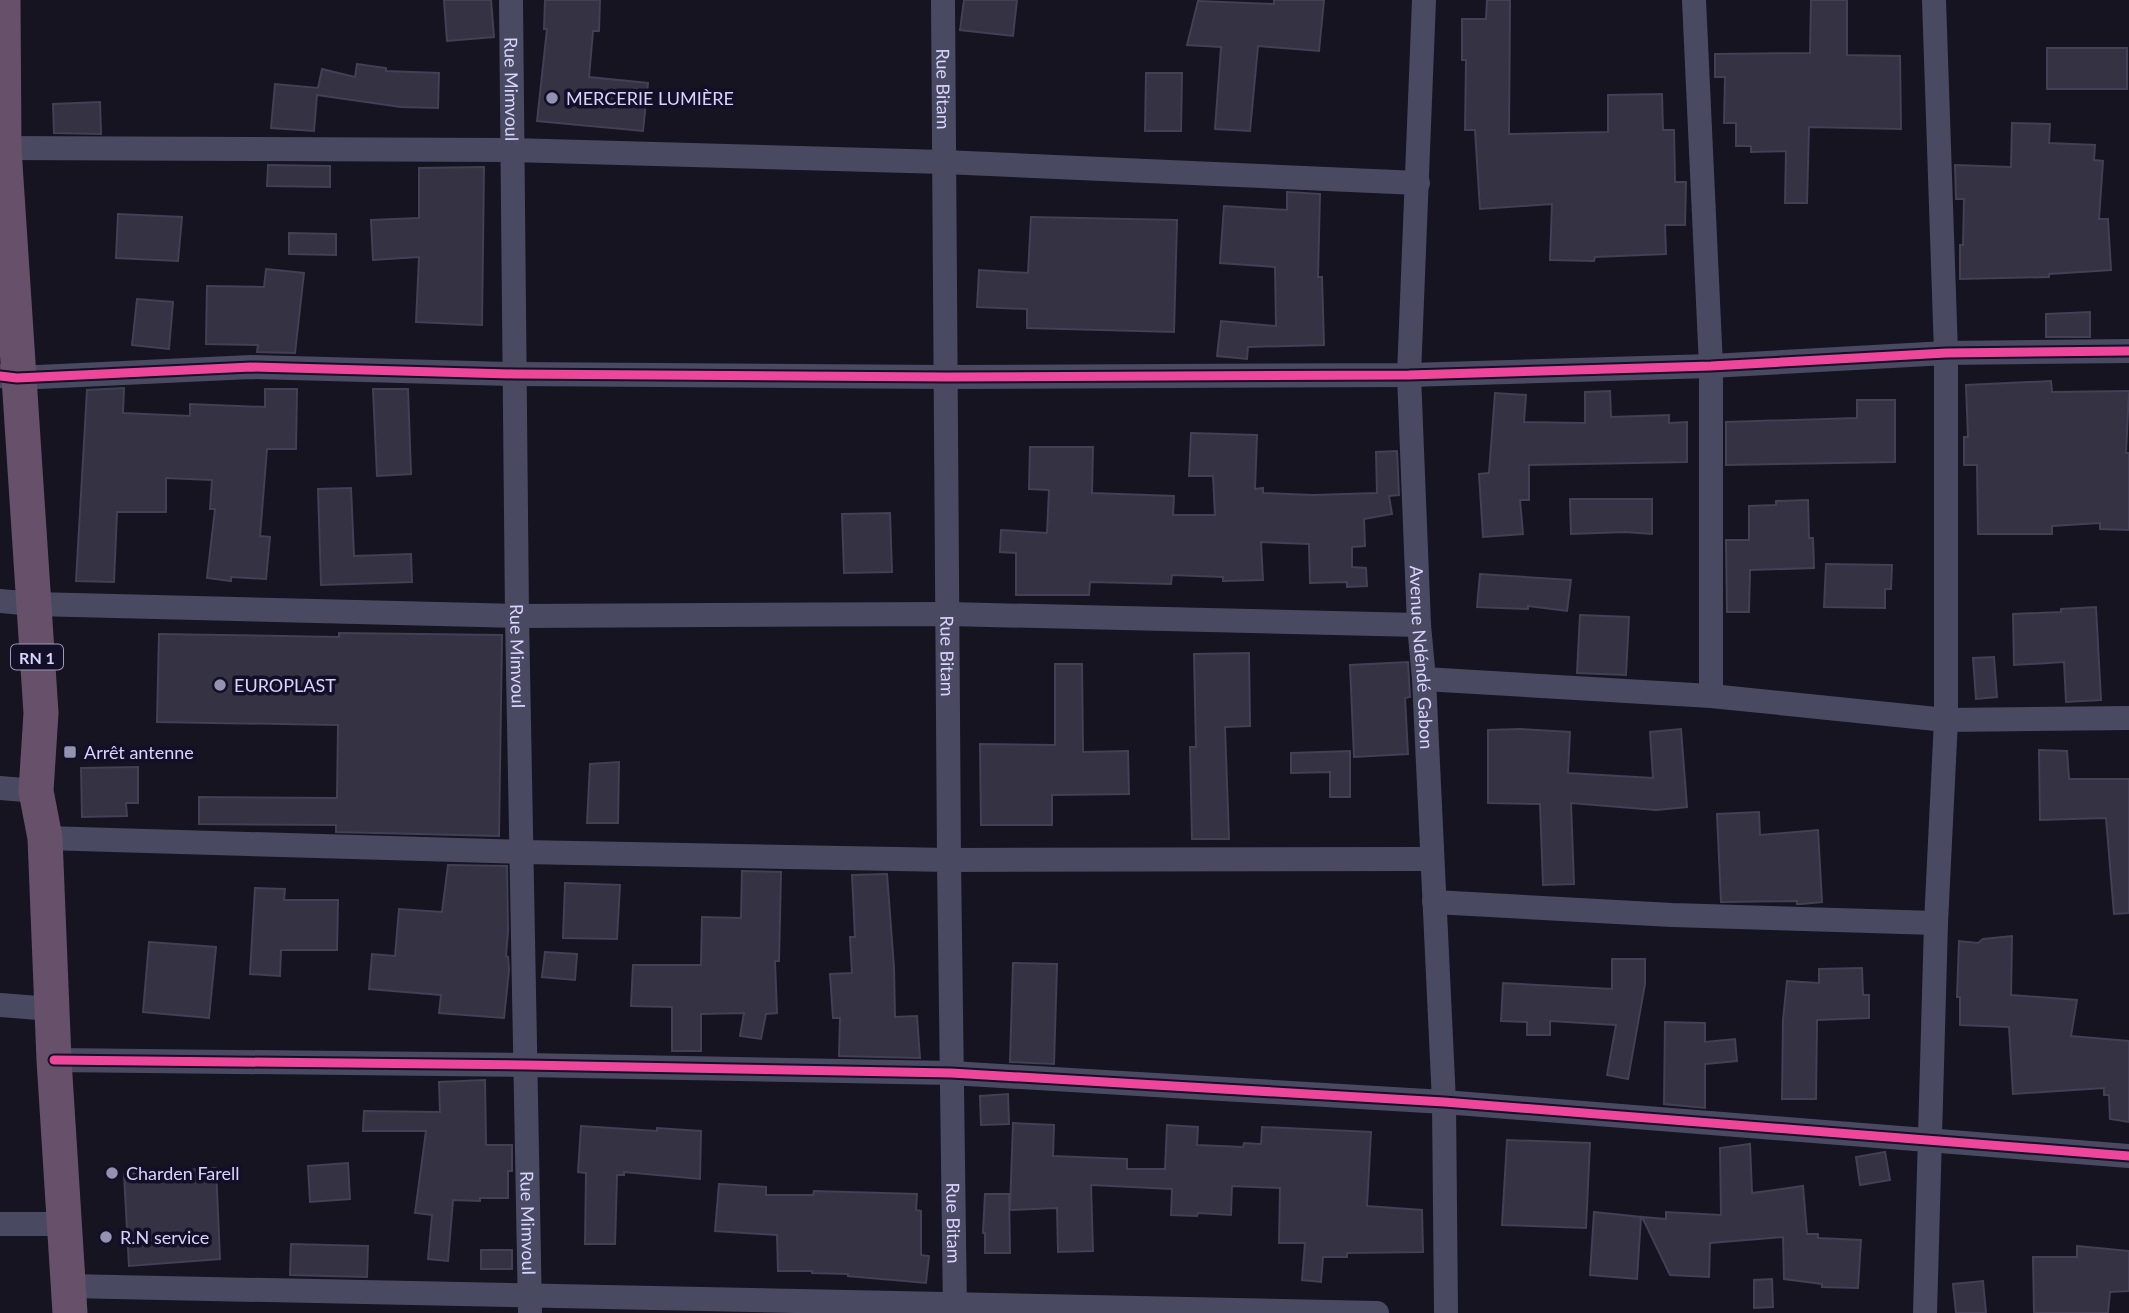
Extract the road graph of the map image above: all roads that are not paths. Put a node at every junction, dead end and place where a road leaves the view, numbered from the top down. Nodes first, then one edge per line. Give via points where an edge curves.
1 (2, 0) edge
2 (511, 0) edge
3 (943, 0) edge
4 (1424, 0) edge
5 (1694, 0) edge
6 (1934, 0) edge
7 (2, 149) edge
8 (511, 150) junction
9 (944, 162) junction
10 (1418, 183) junction
11 (2129, 351) edge
12 (1946, 353) junction
13 (1711, 366) junction
14 (514, 374) junction
15 (1409, 375) junction
16 (9, 377) edge
17 (947, 377) junction
18 (0, 601) edge
19 (34, 604) junction
20 (948, 614) junction
21 (517, 616) junction
22 (1419, 625) junction
23 (1424, 679) junction
24 (1711, 696) junction
25 (2129, 718) edge
26 (1946, 720) junction
27 (0, 788) edge
28 (36, 790) junction
29 (45, 838) junction
30 (523, 852) junction
31 (1432, 859) junction
32 (949, 860) junction
33 (1434, 902) junction
34 (1936, 923) junction
35 (0, 1005) edge
36 (51, 1009) junction
37 (54, 1060) junction
38 (526, 1065) junction
39 (951, 1073) junction
40 (1444, 1102) junction
41 (1930, 1140) junction
42 (2129, 1156) edge
43 (0, 1224) edge
44 (64, 1224) junction
45 (69, 1300) edge
46 (530, 1304) edge
47 (955, 1310) edge
48 (1377, 1313) edge
49 (1446, 1313) edge
50 (1925, 1313) edge

1 - 7 highway, RN 1
2 - 8 street, Rue Mimvoul
3 - 9 street, Rue Bitam
4 - 10 street, Avenue Ndéndé Gabon
5 - 13 street
6 - 12 street
7 - 8 street
7 - 16 highway, RN 1 via 13,268
8 - 9 street
8 - 14 street, Rue Mimvoul
9 - 10 street
9 - 17 street, Rue Bitam
10 - 15 street, Avenue Ndéndé Gabon
11 - 12 street
12 - 13 street
12 - 26 street
13 - 15 street
13 - 24 street
14 - 16 street via 251,366
14 - 17 street
14 - 21 street, Rue Mimvoul
15 - 17 street
15 - 22 street, Avenue Ndéndé Gabon
16 - 19 highway, RN 1
17 - 20 street, Rue Bitam
18 - 19 street
19 - 21 street
19 - 28 highway, RN 1 via 41,713
20 - 21 street
20 - 22 street
20 - 32 street, Rue Bitam
21 - 30 street, Rue Mimvoul
22 - 23 street, Avenue Ndéndé Gabon
23 - 24 street
23 - 31 street, Avenue Ndéndé Gabon
24 - 26 street
25 - 26 street
26 - 34 street
27 - 28 street
28 - 29 highway, RN 1
29 - 30 street
29 - 36 highway, RN 1
30 - 32 street
30 - 38 street, Rue Mimvoul
31 - 32 street
31 - 33 street, Avenue Ndéndé Gabon
32 - 39 street, Rue Bitam
33 - 34 street
33 - 40 street, Avenue Ndéndé Gabon
34 - 41 street
35 - 36 street
36 - 37 highway, RN 1
37 - 38 street
37 - 44 highway, RN 1
38 - 39 street
38 - 46 street, Rue Mimvoul
39 - 40 street
39 - 47 street, Rue Bitam
40 - 41 street
40 - 49 street, Avenue Ndéndé Gabon
41 - 42 street
41 - 50 street
43 - 44 street
44 - 45 highway, RN 1
45 - 46 street
46 - 47 street
47 - 48 street

